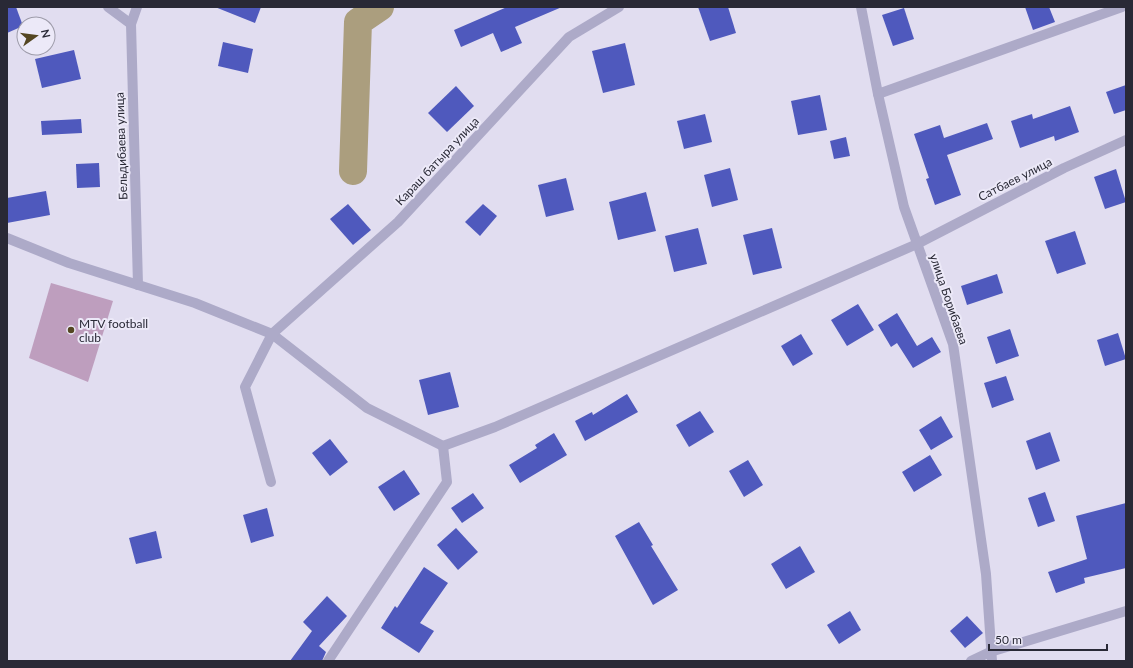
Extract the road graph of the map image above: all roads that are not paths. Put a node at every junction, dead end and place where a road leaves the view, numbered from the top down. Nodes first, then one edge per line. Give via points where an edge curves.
1 (108, 7) edge
2 (137, 7) edge
3 (619, 7) edge
4 (861, 7) edge
5 (1122, 7) edge
6 (131, 24) junction
7 (878, 94) junction
8 (1126, 140) edge
9 (7, 238) edge
10 (917, 244) junction
11 (138, 285) junction
12 (272, 334) junction
13 (443, 446) junction
14 (271, 482) dead end
15 (1126, 610) edge
16 (991, 657) edge
17 (328, 661) edge
18 (971, 661) edge

1 - 6 street
2 - 6 street, Бельдибаева улица
3 - 12 street, Караш батыра улица via 569,37 398,222
4 - 7 street, улица Борибаева
5 - 7 street
6 - 11 street, Бельдибаева улица
7 - 10 street, улица Борибаева via 904,206
8 - 10 street, Сатбаев улица via 1064,168
9 - 11 street via 69,263
10 - 13 street, Сатбаев улица via 495,427
10 - 16 street, улица Борибаева via 952,344 986,574
11 - 12 street via 195,303
12 - 13 street via 367,408
12 - 14 street via 245,387
13 - 17 street via 447,482
15 - 16 street
16 - 18 street

